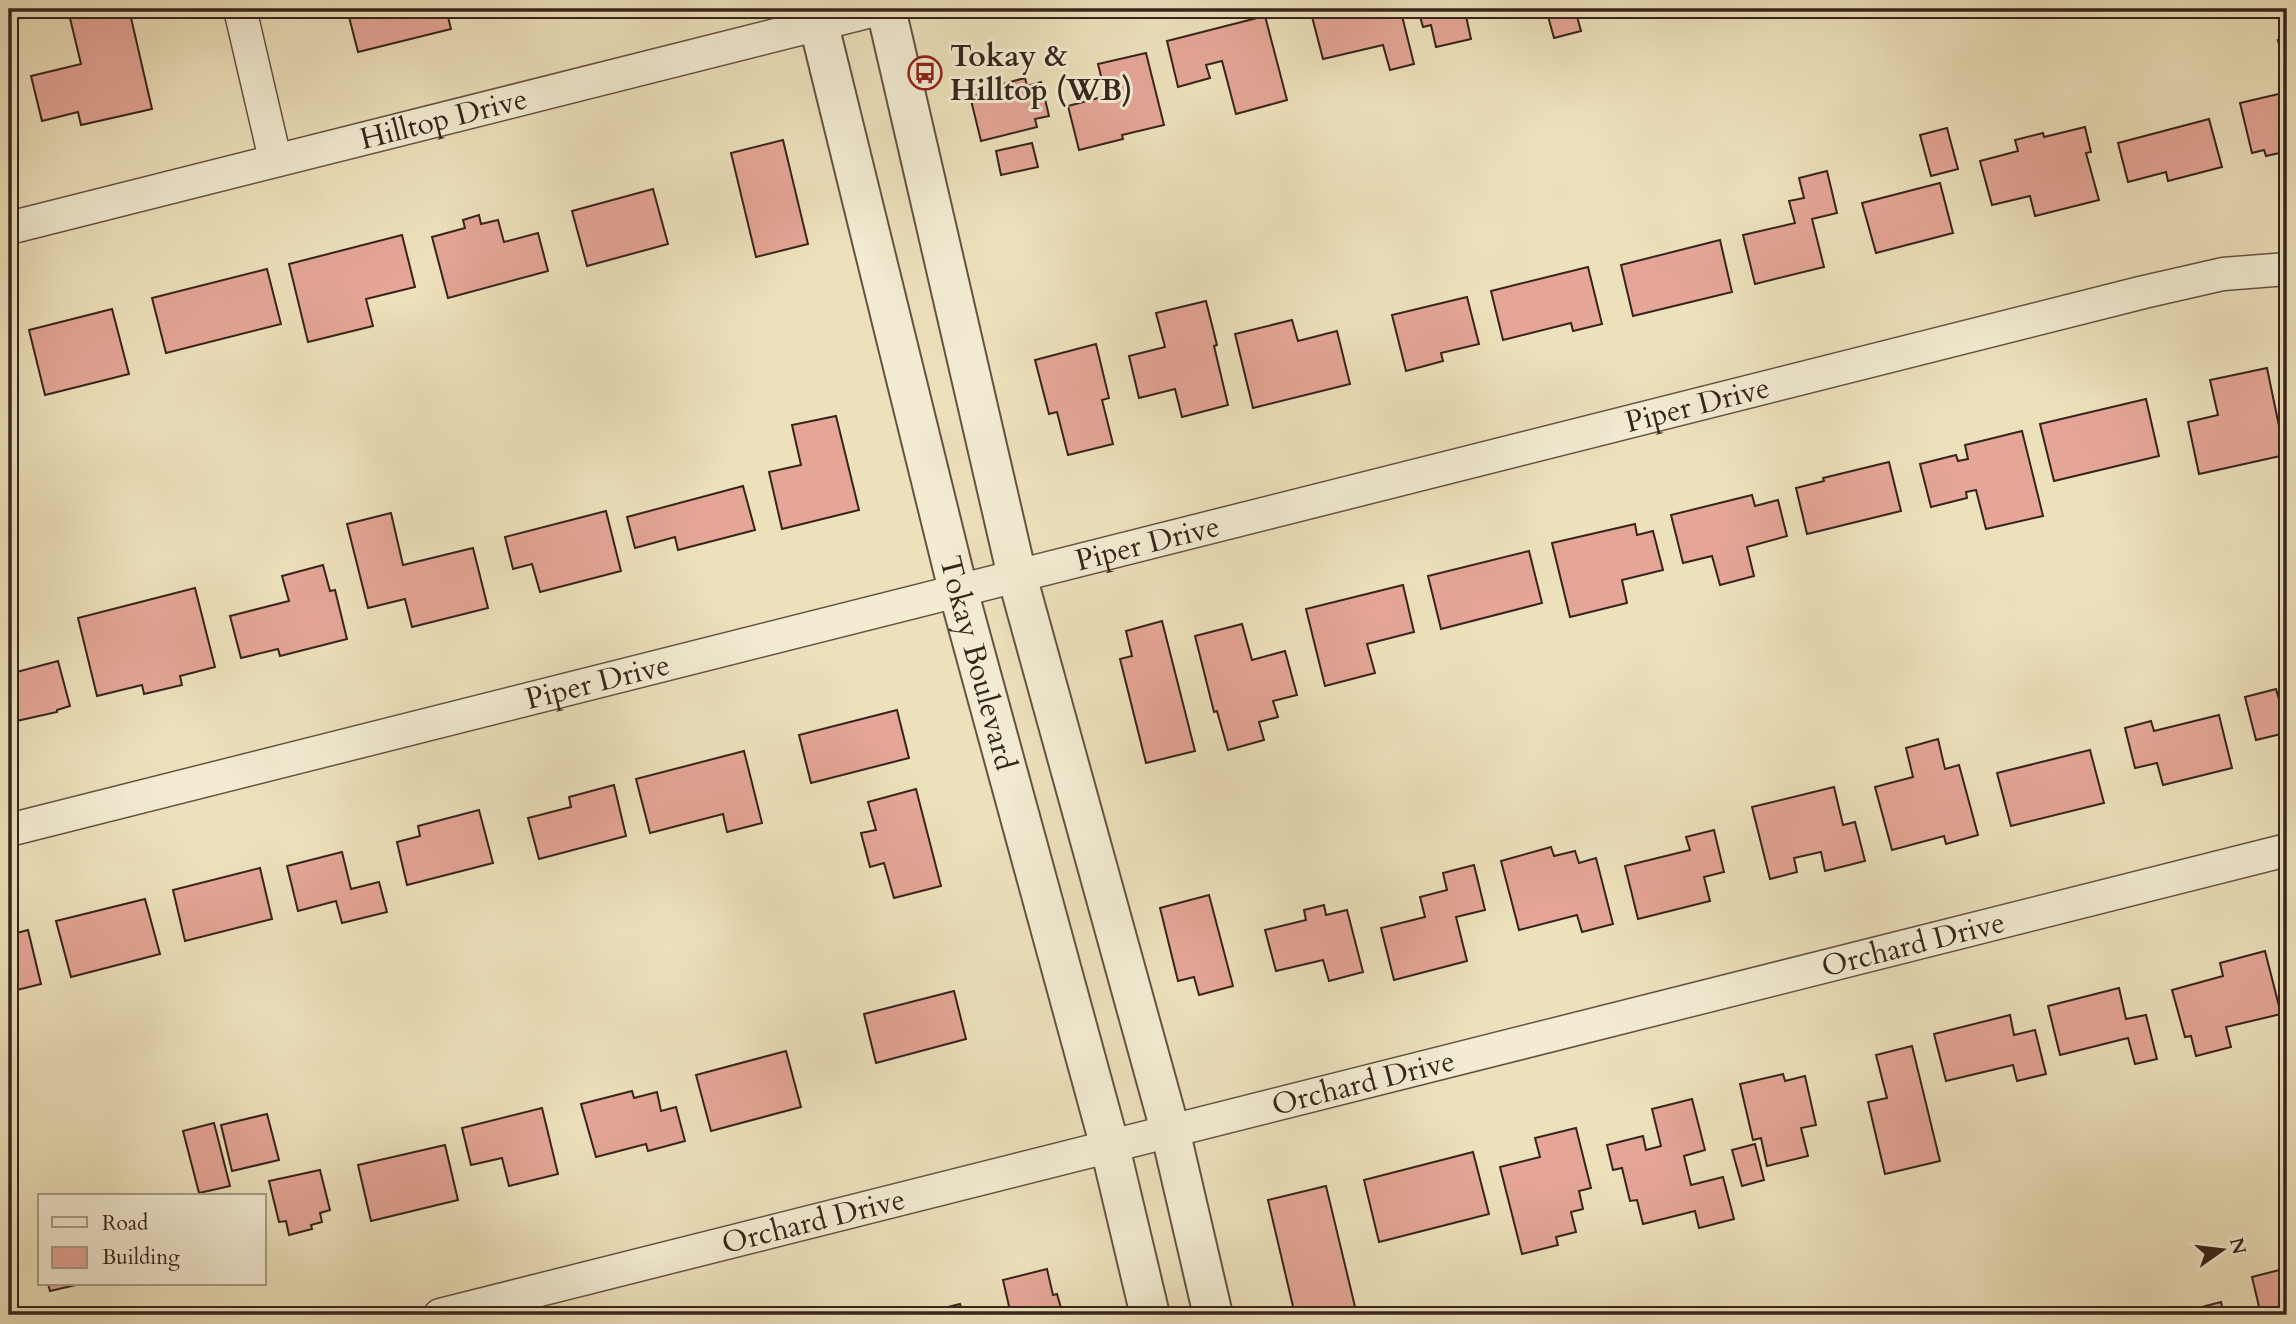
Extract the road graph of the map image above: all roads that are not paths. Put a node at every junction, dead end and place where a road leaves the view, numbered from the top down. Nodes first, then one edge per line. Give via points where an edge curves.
1 (240, 9) edge
2 (879, 9) edge
3 (886, 9) edge
4 (817, 17) edge
5 (275, 159) junction
6 (9, 228) edge
7 (2287, 269) edge
8 (1017, 576) junction
9 (958, 590) junction
10 (9, 830) edge
11 (2287, 850) edge
12 (1170, 1130) junction
13 (1110, 1147) junction
14 (440, 1315) edge
15 (1150, 1315) edge
16 (1213, 1315) edge

1 - 5 street
2 - 4 street, Hilltop Drive
3 - 8 street, Tokay Boulevard
4 - 5 street, Hilltop Drive via 415,126
4 - 9 street, Tokay Boulevard
5 - 6 street, Hilltop Drive
7 - 8 street, Piper Drive via 2223,274 2144,292
8 - 9 street, Piper Drive
8 - 12 street, Tokay Boulevard
9 - 10 street, Piper Drive
9 - 13 street, Tokay Boulevard
11 - 12 street, Orchard Drive
12 - 13 street, Orchard Drive
12 - 16 street, Tokay Boulevard
13 - 14 street, Orchard Drive
13 - 15 street, Tokay Boulevard

